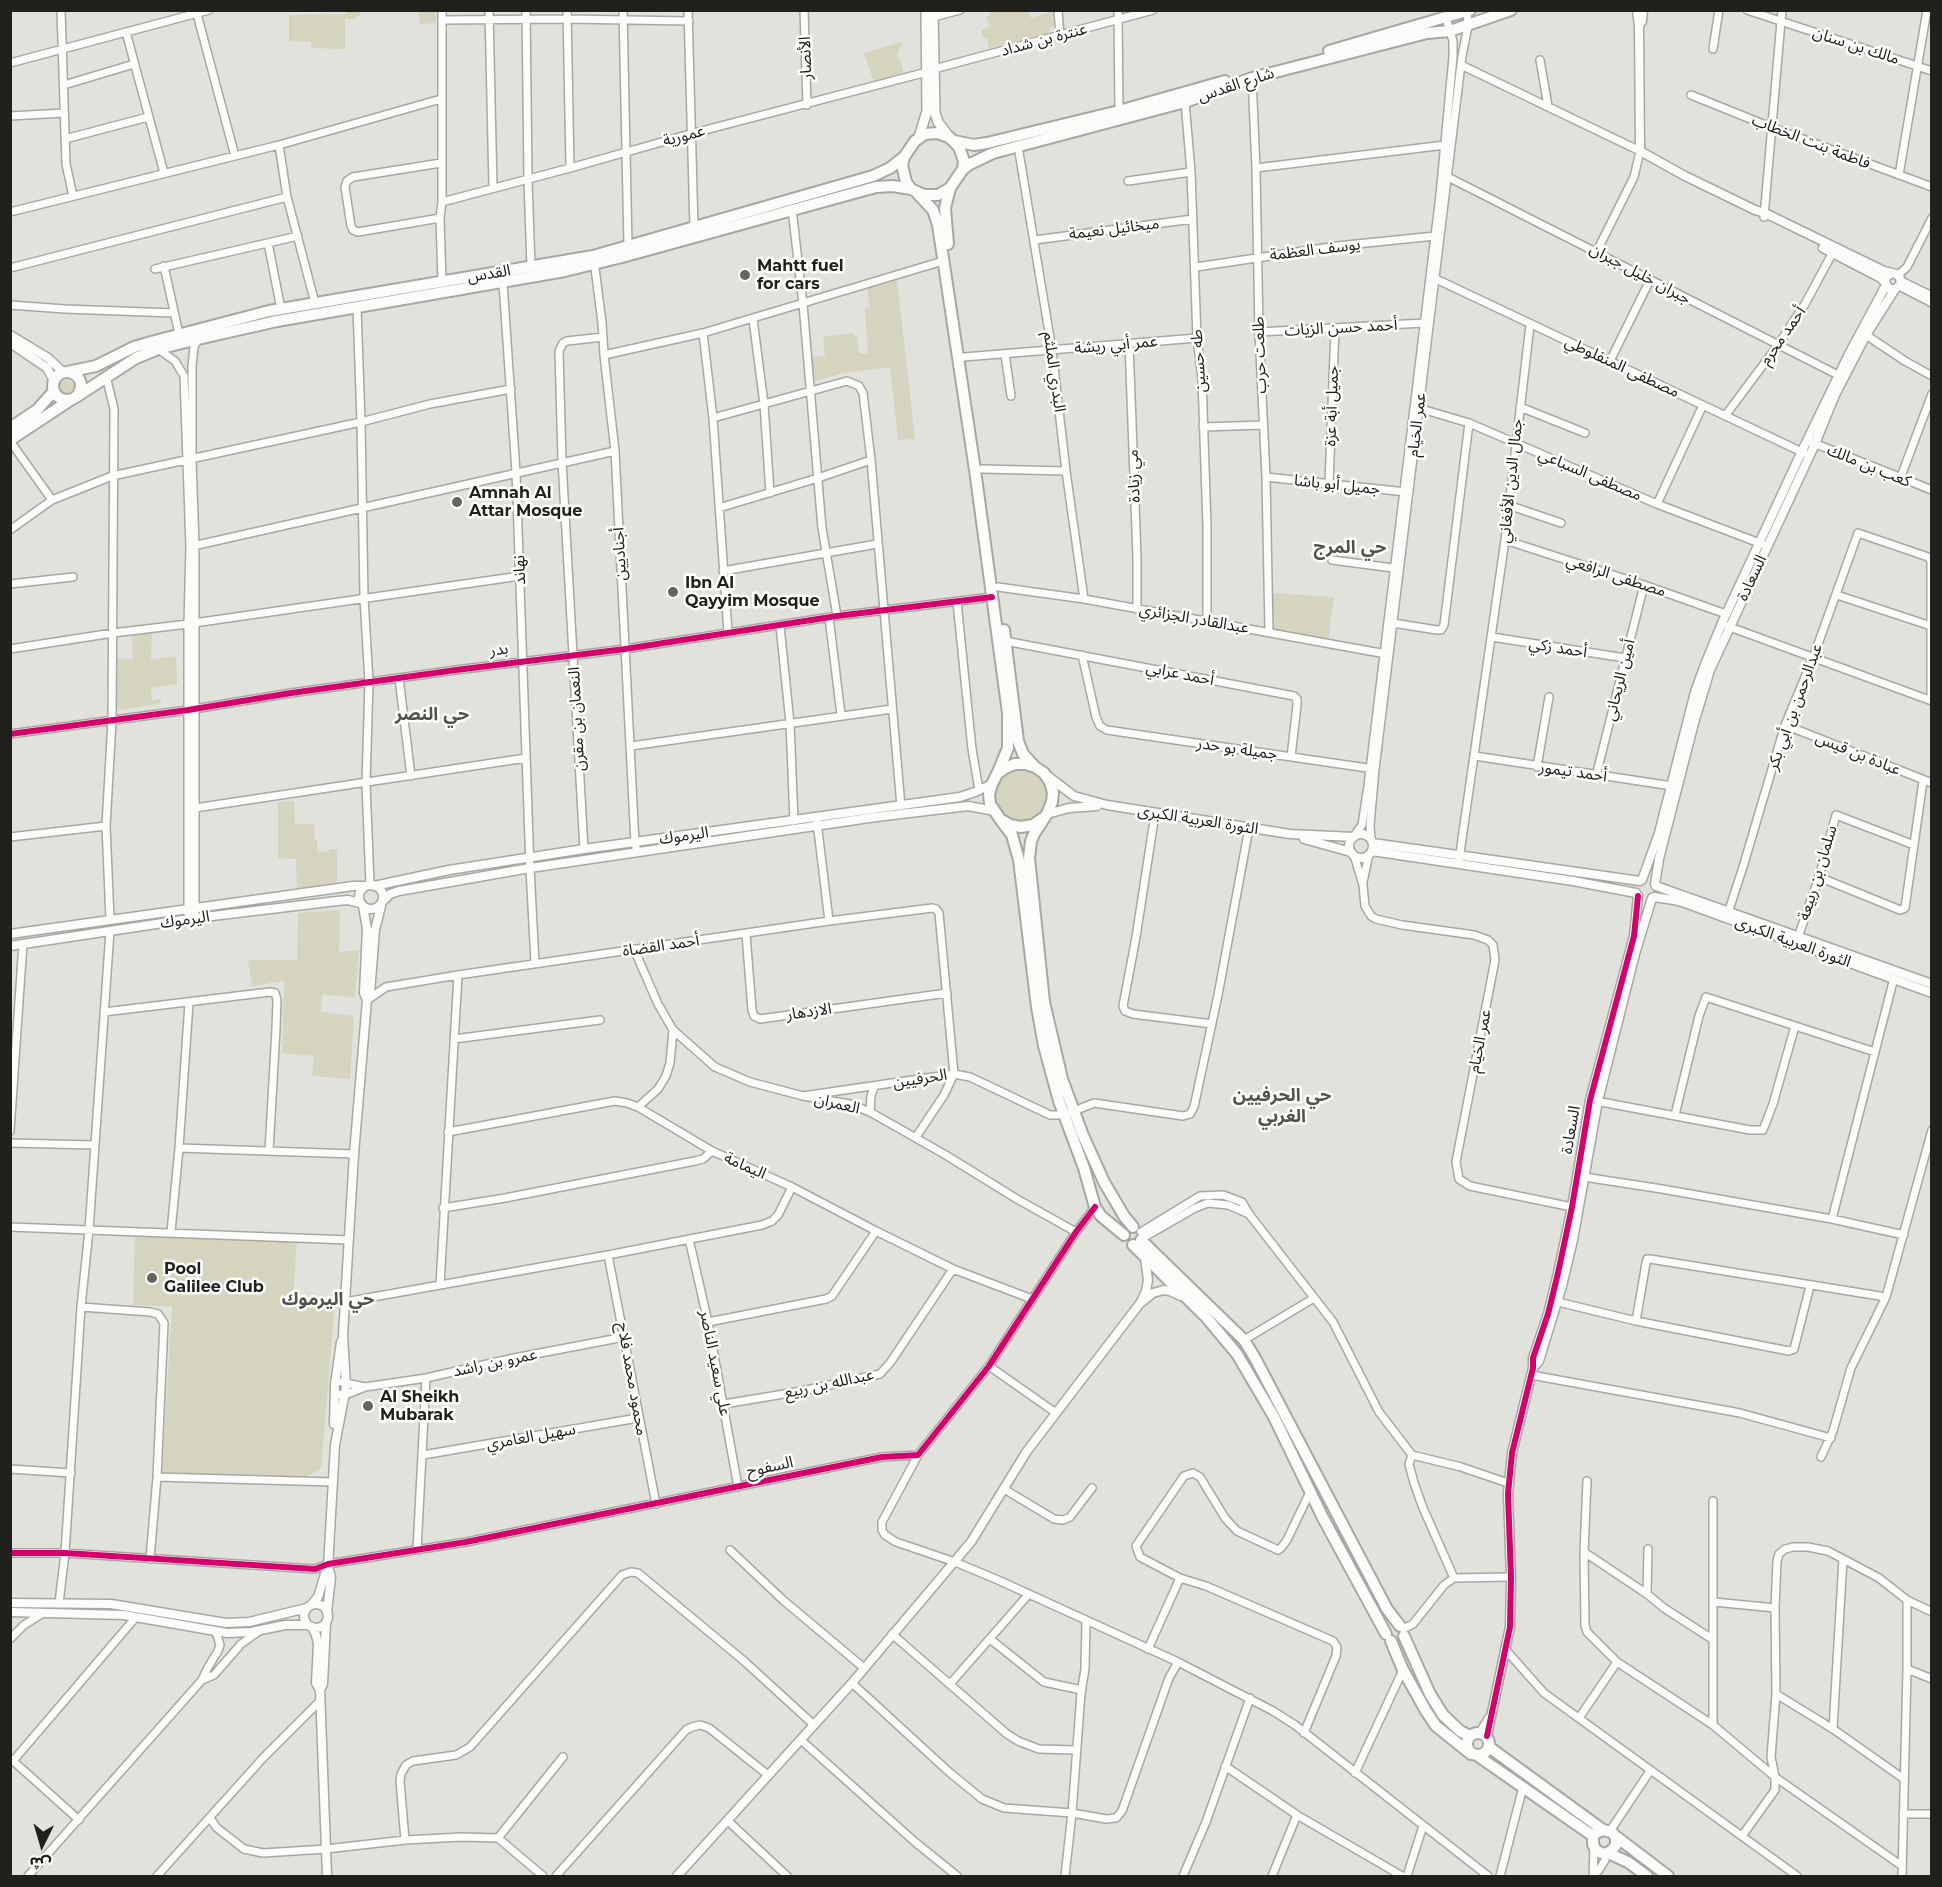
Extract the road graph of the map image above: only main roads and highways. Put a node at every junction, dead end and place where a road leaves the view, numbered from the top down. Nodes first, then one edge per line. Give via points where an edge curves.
1 (1511, 10) edge
2 (1468, 11) edge
3 (930, 13) edge
4 (930, 71) junction
5 (920, 137) junction
6 (951, 139) junction
7 (904, 157) junction
8 (963, 169) junction
9 (950, 188) junction
10 (914, 191) junction
11 (594, 260) junction
12 (65, 372) junction
13 (54, 386) junction
14 (74, 398) junction
15 (10, 428) edge
16 (10, 440) edge
17 (1040, 770) junction
18 (994, 779) junction
19 (997, 815) junction
20 (1045, 816) junction
21 (1069, 1113) junction
22 (1117, 1204) junction
23 (1098, 1211) junction
24 (1138, 1237) junction
25 (1402, 1630) junction
26 (1388, 1638) junction
27 (1481, 1738) junction
28 (1474, 1755) junction
29 (1609, 1832) junction
30 (1593, 1836) junction
31 (1602, 1852) junction
32 (1647, 1876) edge
33 (1668, 1876) edge

1 - 8 main road, شارع القدس via 1450,31 1427,33 1252,78 1185,102 986,155
2 - 6 main road via 1119,111 987,143 974,145
3 - 4 main road
4 - 5 main road via 927,111
4 - 6 main road via 938,122
5 - 6 main road via 937,133
5 - 7 main road
6 - 8 main road via 962,154
7 - 10 main road via 903,174
7 - 11 main road, القدس via 873,176 628,246
8 - 9 main road
9 - 10 main road via 938,195
9 - 17 main road via 945,215 1018,741 1023,754
10 - 11 main road, القدس via 876,187
10 - 18 main road via 929,204 936,218 992,597 1008,724 1008,748
11 - 12 main road, القدس via 281,309 142,344 96,366
11 - 14 main road, القدس via 503,283 277,321 158,349 136,358
12 - 13 main road
12 - 14 main road via 76,375 81,384
13 - 14 main road via 59,398
13 - 15 main road via 37,410
14 - 16 main road, القدس
17 - 18 main road via 1015,764
17 - 20 main road via 1053,792
18 - 19 main road via 989,794
19 - 20 main road via 1010,825 1022,827
19 - 21 main road via 1012,835 1019,860 1039,1023 1050,1069
20 - 21 main road via 1029,850 1032,890 1048,1023
21 - 22 main road
21 - 23 main road
22 - 23 main road via 1110,1215
22 - 23 main road via 1102,1198
22 - 24 main road
23 - 24 main road via 1124,1235 1128,1229
24 - 25 main road via 1244,1340 1387,1609
24 - 26 main road via 1145,1258 1206,1317 1237,1354 1274,1417
25 - 26 main road via 1398,1642
25 - 26 main road via 1392,1625
25 - 27 main road via 1443,1715 1460,1731
26 - 28 main road via 1436,1726
27 - 28 main road via 1485,1753
27 - 28 main road via 1467,1747
27 - 29 main road
28 - 30 main road
29 - 30 main road
29 - 31 main road via 1616,1845
29 - 33 main road
30 - 31 main road via 1593,1844
31 - 32 main road via 1628,1862

